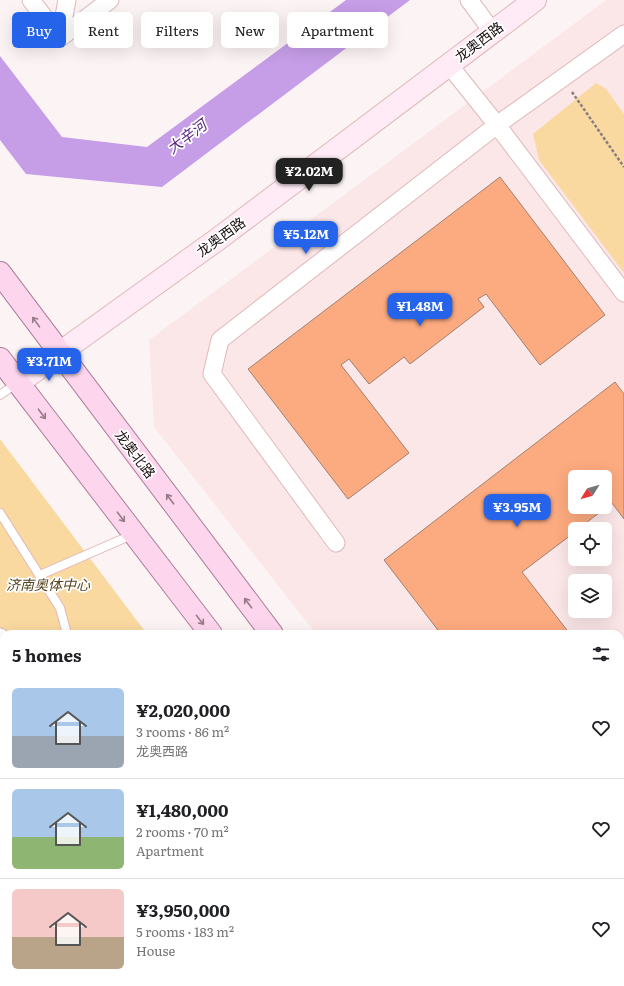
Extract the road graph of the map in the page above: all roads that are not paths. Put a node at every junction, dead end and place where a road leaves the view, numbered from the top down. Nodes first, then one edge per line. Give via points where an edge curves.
1 (31, 0) edge
2 (66, 0) edge
3 (110, 0) edge
4 (469, 0) edge
5 (536, 0) edge
6 (40, 12) edge
7 (64, 12) edge
8 (492, 31) junction
9 (66, 33) edge
10 (624, 34) edge
11 (449, 65) junction
12 (497, 125) junction
13 (0, 273) edge
14 (624, 293) edge
15 (59, 353) junction
16 (0, 359) edge
17 (18, 383) junction
18 (0, 395) edge
19 (0, 513) edge
20 (134, 534) junction
21 (336, 543) dead end
22 (40, 575) junction
23 (66, 630) edge
24 (207, 630) edge
25 (269, 630) edge

1 - 6 street
2 - 7 street
3 - 9 street
4 - 8 street
5 - 8 street, 龙奥西路
8 - 11 street, 龙奥西路
10 - 12 street
11 - 12 street
11 - 15 street, 龙奥西路 via 218,239
12 - 14 street
12 - 21 street via 220,340 212,374
15 -> 13 main road, 龙奥北路
15 - 17 street, 龙奥西路
25 -> 15 main road, 龙奥北路
16 - 17 main road
17 - 18 lane
17 -> 20 main road
19 - 22 lane
20 - 22 lane
20 -> 24 main road
22 - 23 lane via 60,608

